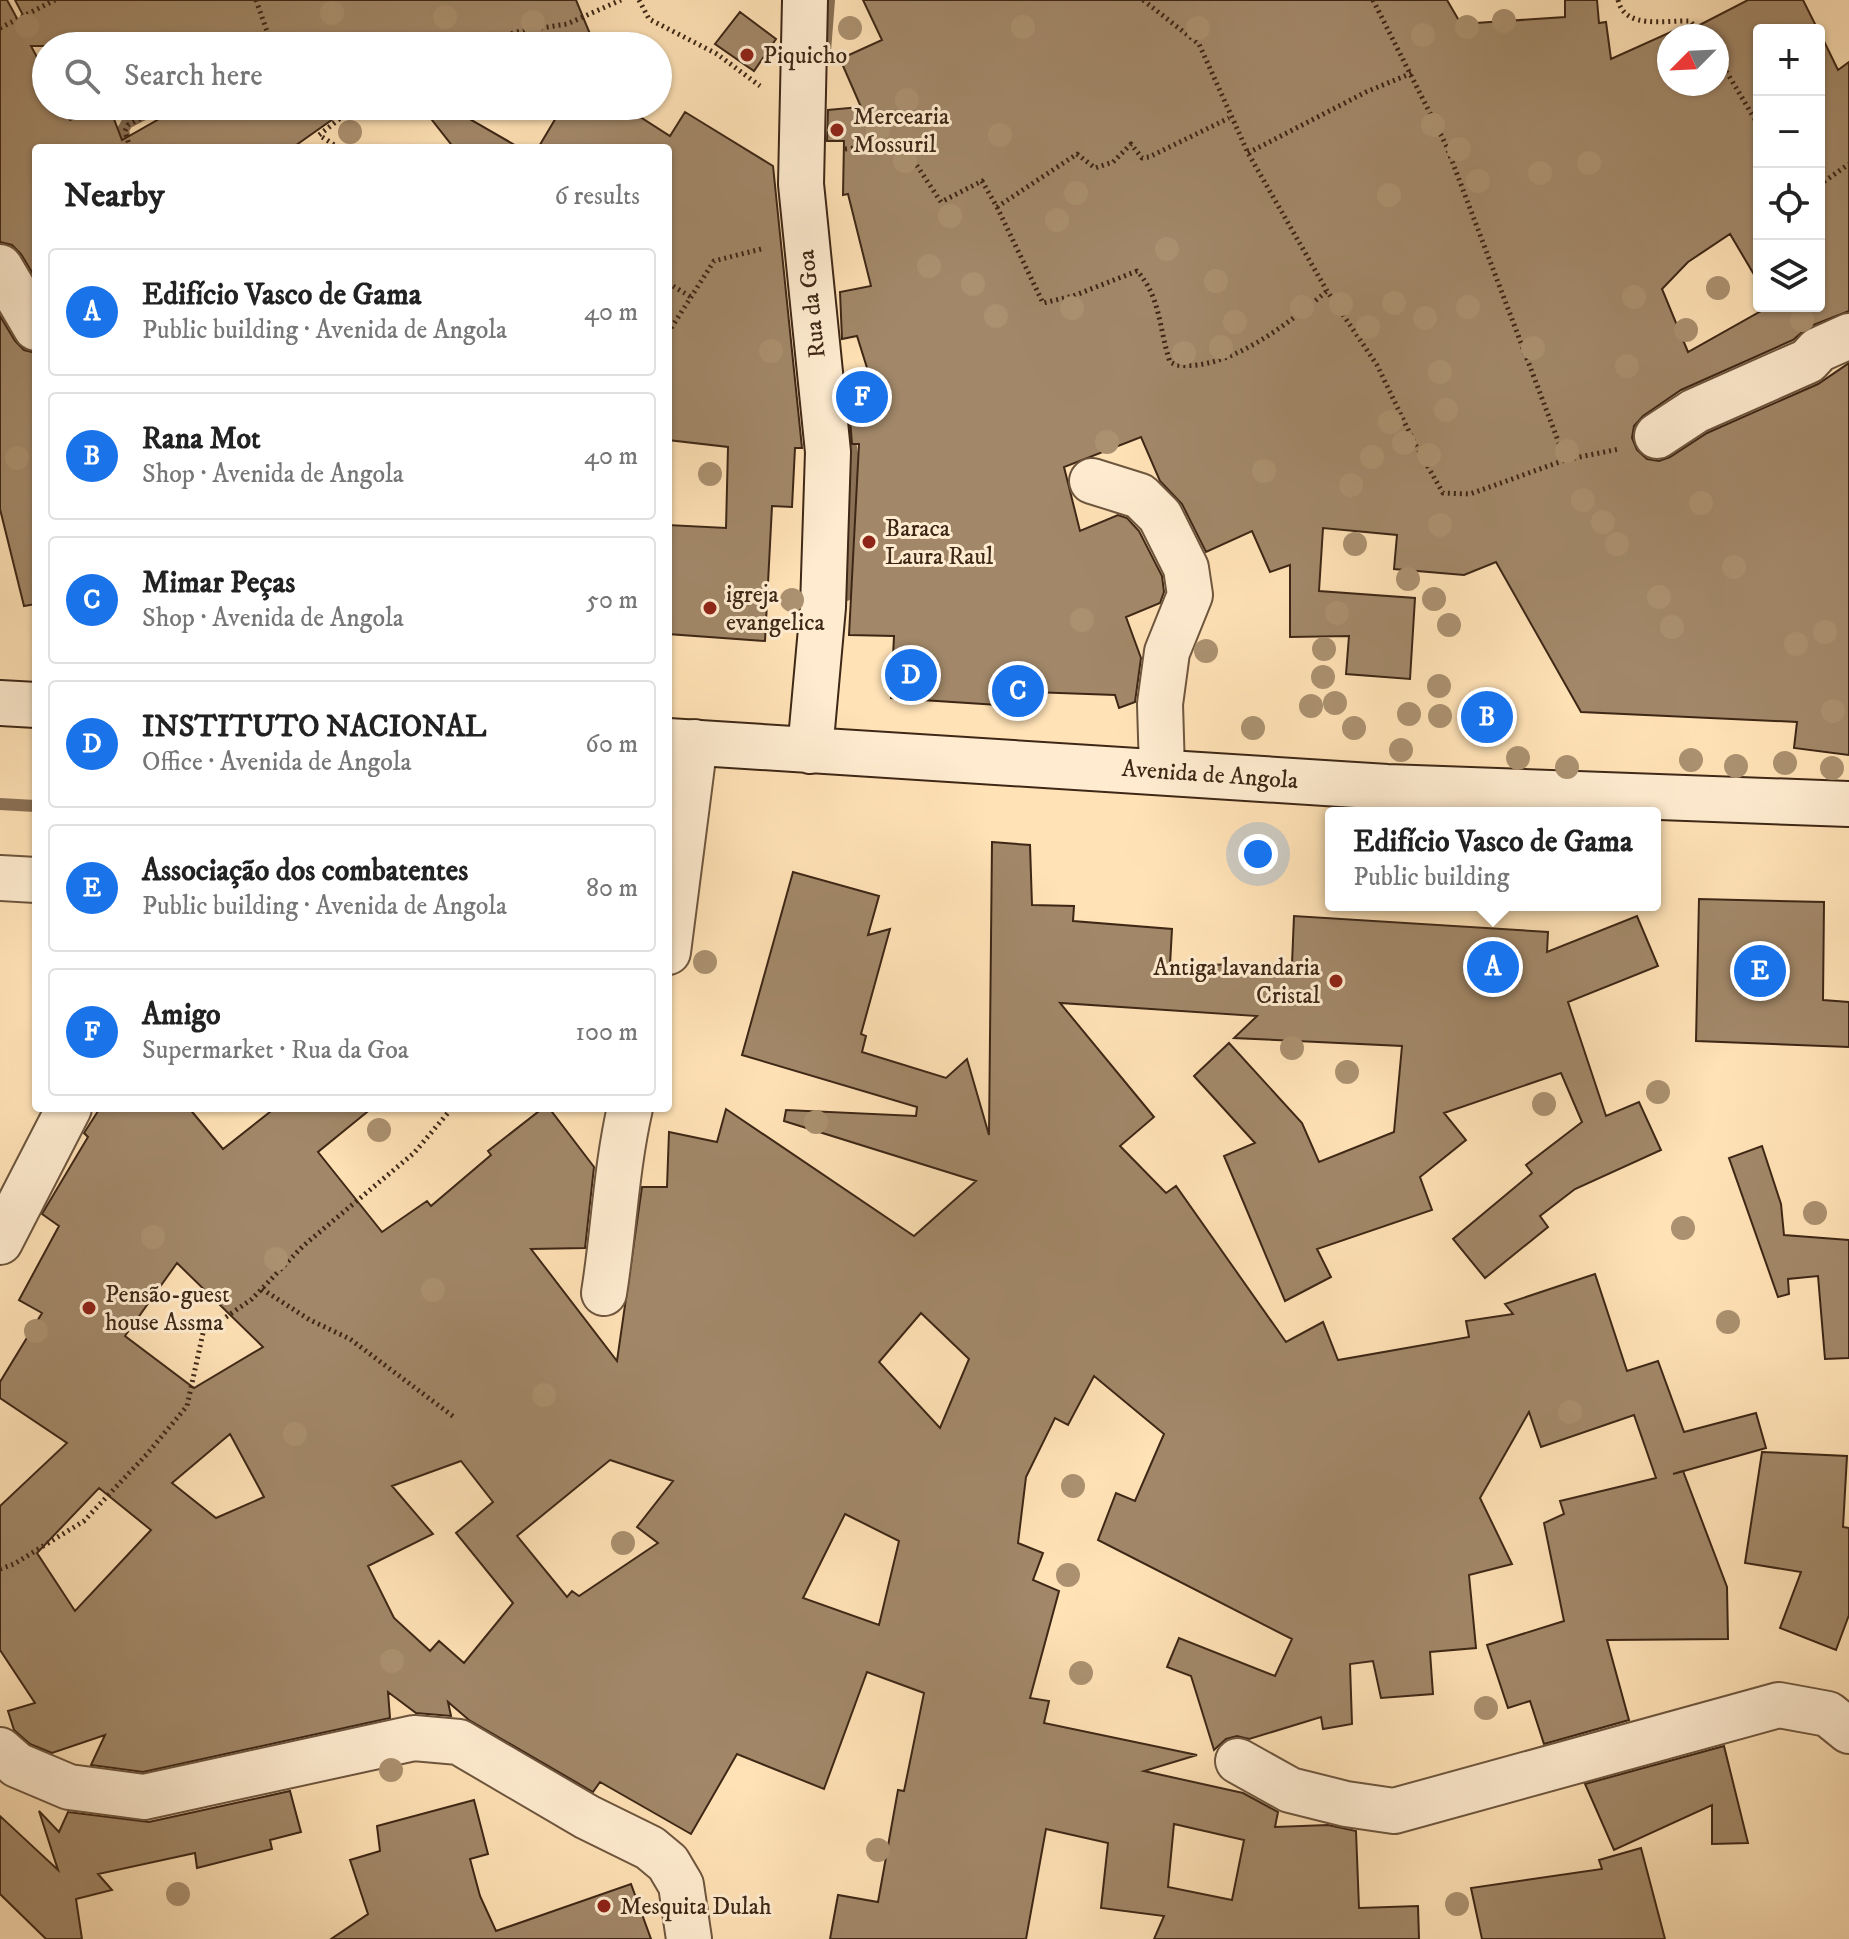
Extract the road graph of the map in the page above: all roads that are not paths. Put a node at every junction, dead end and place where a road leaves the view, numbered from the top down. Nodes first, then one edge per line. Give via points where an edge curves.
1 (805, 0) edge
2 (0, 267) edge
3 (32, 321) edge
4 (1849, 336) edge
5 (1657, 436) road end
6 (1092, 481) dead end
7 (0, 703) edge
8 (32, 705) edge
9 (681, 742) edge
10 (810, 751) junction
11 (1162, 770) junction
12 (1849, 804) edge
13 (0, 878) edge
14 (32, 880) edge
15 (672, 887) edge
16 (65, 1112) edge
17 (629, 1112) edge
18 (19, 1161) edge
19 (0, 1242) edge
20 (604, 1293) dead end
21 (1849, 1731) edge
22 (0, 1750) edge
23 (1238, 1761) dead end
24 (689, 1939) edge

1 - 10 street, Rua da Goa via 805,244 828,452 823,607
2 - 3 street
4 - 5 street via 1818,350 1808,361 1695,411
6 - 11 street via 1140,496 1160,516 1186,568 1190,595 1167,652 1160,704
7 - 8 street
9 - 10 street, Avenida de Angola
9 - 15 street
10 - 11 street, Avenida de Angola
11 - 12 street, Avenida de Angola via 1387,787
13 - 14 street
16 - 18 street
17 - 20 street
18 - 19 street
21 - 23 street via 1828,1714 1779,1705 1394,1811 1290,1790
22 - 24 street via 17,1765 69,1787 144,1797 414,1738 459,1742 668,1863 681,1885

